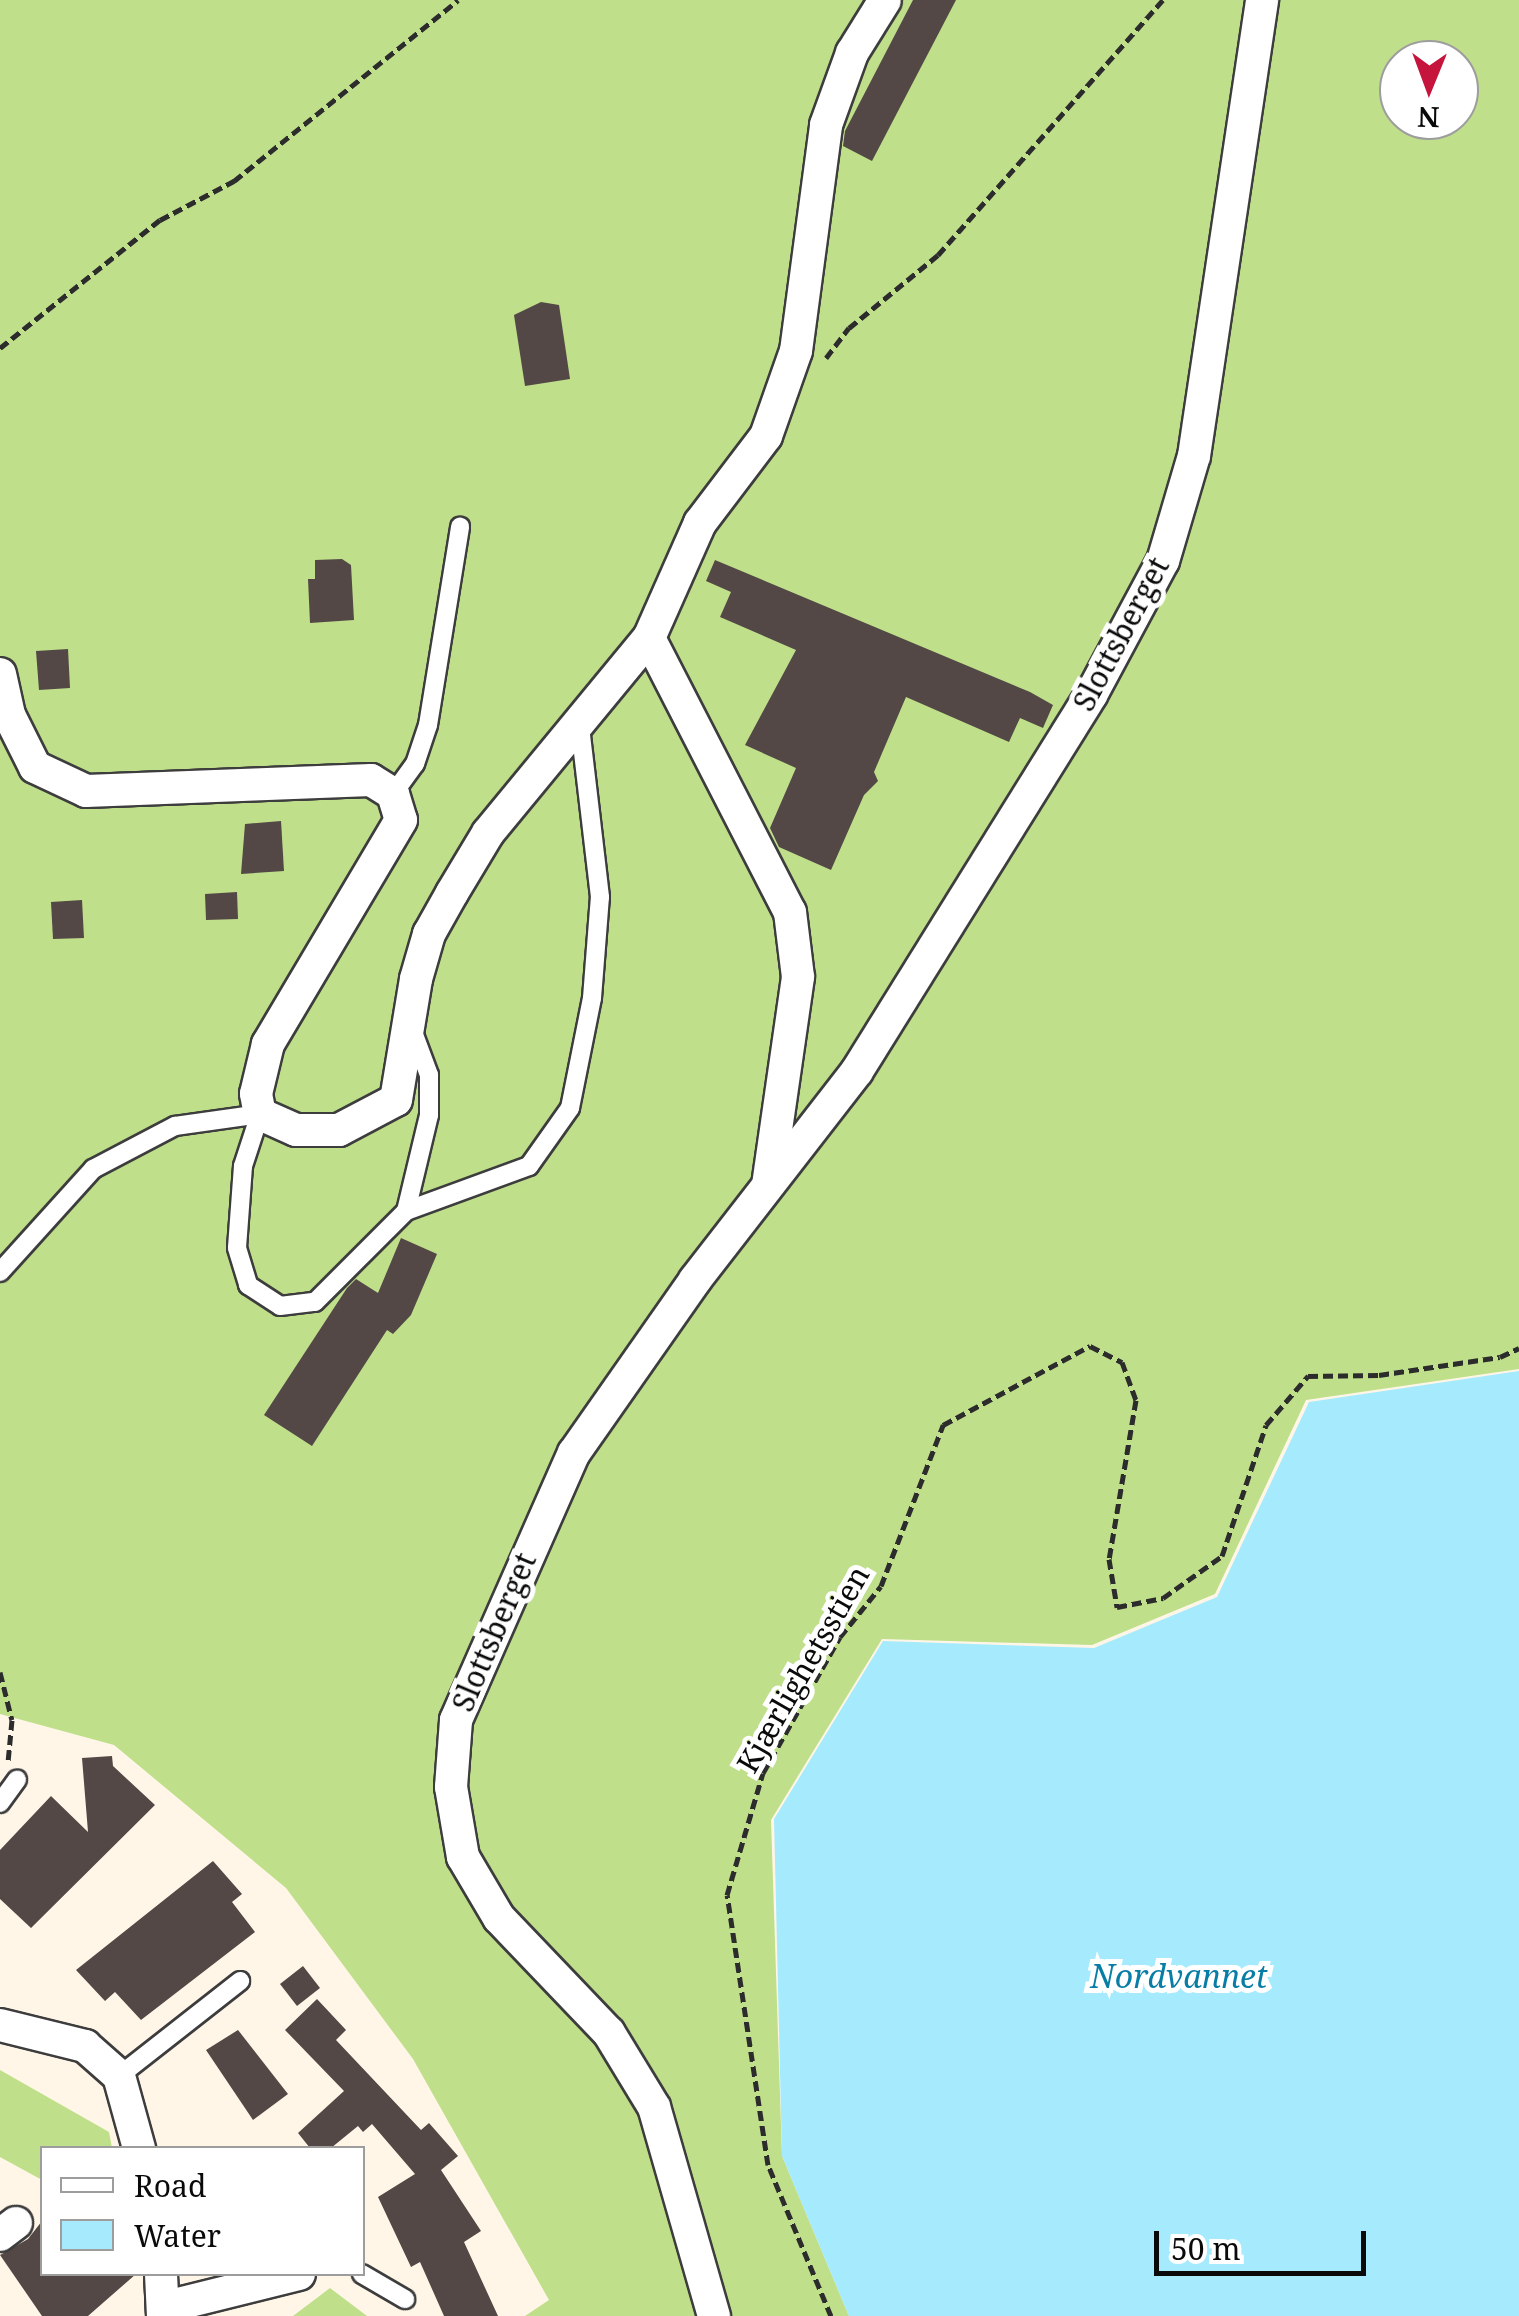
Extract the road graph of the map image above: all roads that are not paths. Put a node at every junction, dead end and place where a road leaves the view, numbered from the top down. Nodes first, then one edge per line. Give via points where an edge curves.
1 (885, 0) edge
2 (1262, 0) edge
3 (460, 527) dead end
4 (649, 638) junction
5 (0, 674) edge
6 (580, 727) junction
7 (394, 794) junction
8 (411, 1026) junction
9 (260, 1114) junction
10 (768, 1184) junction
11 (406, 1210) junction
12 (0, 1272) edge
13 (17, 1780) dead end
14 (2, 1800) edge
15 (240, 1982) dead end
16 (0, 2024) edge
17 (120, 2076) junction
18 (138, 2146) edge
19 (161, 2276) edge
20 (291, 2276) edge
21 (365, 2276) edge
22 (405, 2299) dead end
23 (165, 2312) edge
24 (714, 2316) edge

1 - 4 street via 852,53 826,125 796,351 766,436 700,524
2 - 10 street, Slottsberget via 1194,456 1163,561 1091,696 857,1071
3 - 7 lane via 428,724
4 - 6 street
4 - 10 street, Slottsberget via 790,912 798,976
5 - 7 street via 9,715 35,767 86,792 371,780
6 - 8 street via 488,833 452,893 430,934
6 - 11 lane via 600,897 592,998 570,1108 529,1166
7 - 9 street via 402,820 268,1044 256,1094
8 - 9 street via 396,1100 366,1121 339,1130 296,1130
8 - 11 lane via 428,1075 429,1116
9 - 11 lane via 243,1166 237,1248 248,1286 280,1306 314,1302
9 - 12 lane via 175,1126 132,1144 93,1169
10 - 24 street, Slottsberget via 574,1454 456,1720 451,1787 463,1856 498,1918 609,2033 654,2107
13 - 14 lane
15 - 17 lane
16 - 17 street via 85,2046
17 - 18 street
19 - 23 street
20 - 23 street
21 - 22 lane

